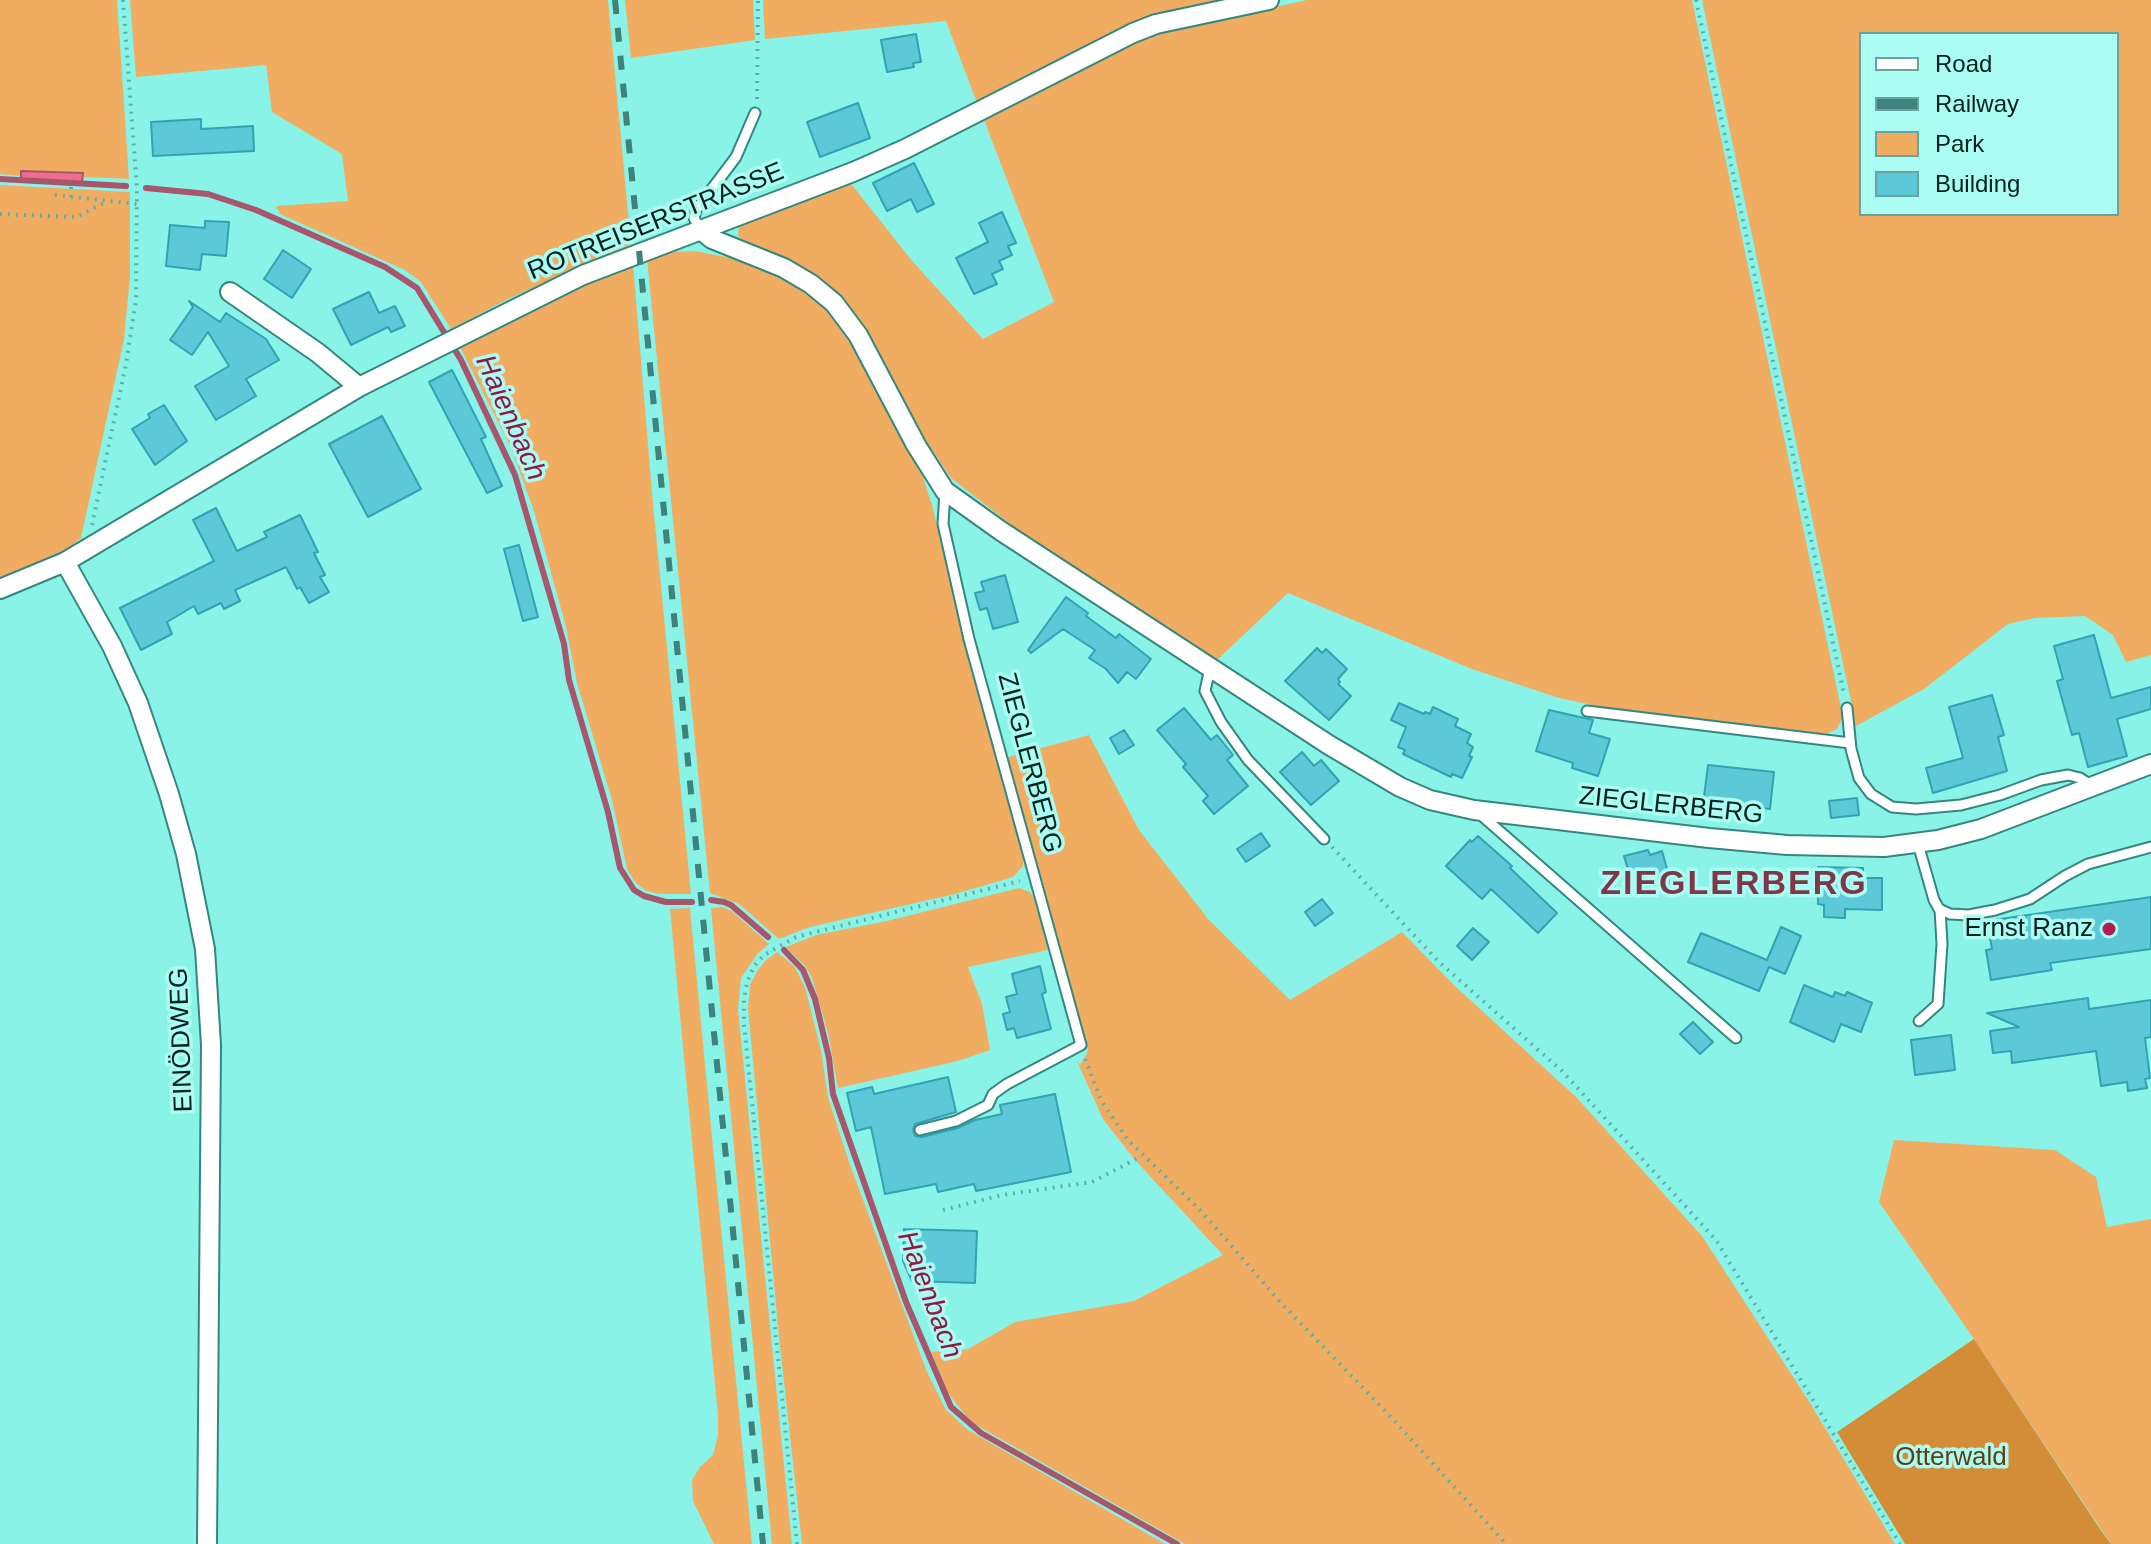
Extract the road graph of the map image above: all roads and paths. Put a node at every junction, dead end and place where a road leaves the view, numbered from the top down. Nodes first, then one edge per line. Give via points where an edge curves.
1 (123, 0) edge
2 (758, 0) edge
3 (1269, 0) edge
4 (1696, 0) edge
5 (755, 113) joint
6 (71, 183) dead end
7 (55, 195) dead end
8 (71, 197) junction
9 (108, 201) junction
10 (137, 204) junction
11 (0, 214) edge
12 (700, 229) junction
13 (230, 292) dead end
14 (359, 387) junction
15 (945, 491) junction
16 (96, 544) junction
17 (65, 562) junction
18 (0, 589) edge
19 (1210, 668) junction
20 (1847, 708) joint
21 (1587, 711) dead end
22 (1850, 743) junction
23 (2151, 764) edge
24 (2092, 786) junction
25 (1474, 810) junction
26 (1324, 839) joint
27 (1918, 844) junction
28 (2151, 847) edge
29 (1034, 877) junction
30 (1940, 909) junction
31 (1919, 1021) dead end
32 (1736, 1038) dead end
33 (1081, 1045) junction
34 (920, 1130) dead end
35 (1142, 1156) junction
36 (943, 1210) dead end
37 (207, 1544) edge
38 (797, 1544) edge
39 (1506, 1544) edge
40 (1900, 1544) edge

1 - 10 path
2 - 5 path
3 - 12 street, ROTREISERSTRASSE via 1133,33 853,172
4 - 20 path
5 - 12 lane via 736,157 696,210
6 - 8 path
7 - 8 path
8 - 9 path
9 - 10 path
9 - 11 path via 76,217
10 - 16 path via 136,300 92,523
12 - 14 street, ROTREISERSTRASSE via 583,275
12 - 15 street, ZIEGLERBERG via 712,239 784,268 834,303 858,335
13 - 14 street
14 - 16 street, ROTREISERSTRASSE
15 - 19 street, ZIEGLERBERG
15 - 29 lane, ZIEGLERBERG via 948,552
16 - 17 street, ROTREISERSTRASSE
17 - 18 street, ROTREISERSTRASSE
17 - 37 street, EINÖDWEG via 138,703 186,854 205,949 211,1045
19 - 25 street, ZIEGLERBERG via 1400,787
19 - 26 lane via 1207,698 1227,732
20 - 22 lane
21 - 22 lane
22 - 24 lane via 1863,787 1892,807 1947,807 2068,775
23 - 24 street, ZIEGLERBERG
24 - 27 street, ZIEGLERBERG via 1991,826
25 - 27 street, ZIEGLERBERG via 1787,845
25 - 32 lane
26 - 40 path via 1438,961 1562,1071 1716,1240
27 - 30 lane
28 - 30 lane via 2088,864 2043,893 1995,910 1969,915
29 - 33 lane, ZIEGLERBERG
29 - 38 path via 782,942 754,966 747,982 744,1024
30 - 31 lane via 1938,1004
33 - 34 lane via 1007,1084 988,1105
33 - 35 path via 1110,1116
35 - 36 path via 1092,1182
35 - 39 path via 1202,1212

